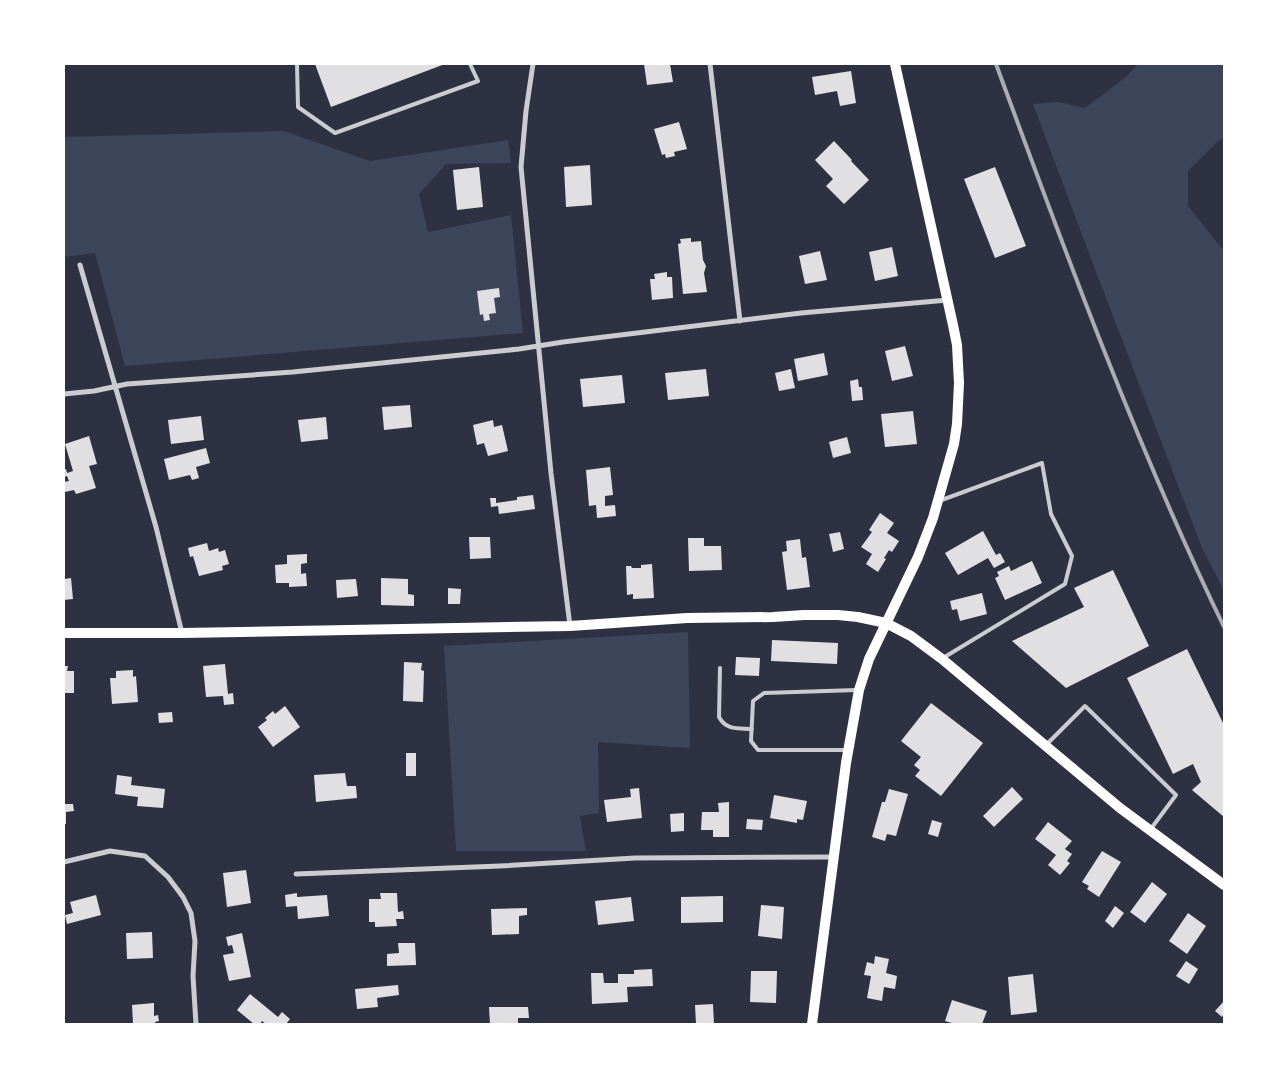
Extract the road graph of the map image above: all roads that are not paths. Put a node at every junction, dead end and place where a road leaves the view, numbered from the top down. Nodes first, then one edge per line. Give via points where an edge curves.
1 (297, 64) edge
2 (470, 64) edge
3 (533, 64) edge
4 (710, 64) edge
5 (895, 64) edge
6 (80, 265) dead end
7 (948, 300) junction
8 (740, 321) junction
9 (539, 346) junction
10 (115, 386) junction
11 (64, 394) edge
12 (937, 502) junction
13 (886, 623) junction
14 (570, 626) junction
15 (64, 633) edge
16 (182, 633) junction
17 (942, 659) junction
18 (720, 668) dead end
19 (859, 690) junction
20 (752, 729) junction
21 (1046, 746) junction
22 (848, 750) junction
23 (1150, 830) junction
24 (833, 857) junction
25 (64, 862) edge
26 (296, 874) dead end
27 (1224, 885) edge
28 (196, 1024) edge
29 (812, 1024) edge

1 - 2 lane via 298,107 335,133 478,81
3 - 9 street via 521,168
4 - 8 street
5 - 7 main road
6 - 10 street
7 - 8 street
7 - 12 main road via 956,345 959,403 954,444
8 - 9 street
9 - 10 street via 293,372
9 - 14 street
10 - 11 street
10 - 16 street via 156,527
12 - 13 main road via 918,557
12 - 17 lane via 1042,463 1050,514 1072,556 1065,584
13 - 14 main road via 858,617 804,615
13 - 17 main road via 911,636
13 - 19 main road
14 - 16 main road
15 - 16 main road
17 - 21 main road
18 - 20 lane via 718,717 729,727
19 - 20 lane via 764,693 753,701
19 - 22 main road
20 - 22 lane via 751,741 758,750
21 - 23 main road
21 - 23 lane via 1085,706 1176,795
22 - 24 main road
23 - 27 main road
24 - 26 street via 635,858
24 - 29 main road
25 - 28 street via 110,851 145,856 168,877 192,913

